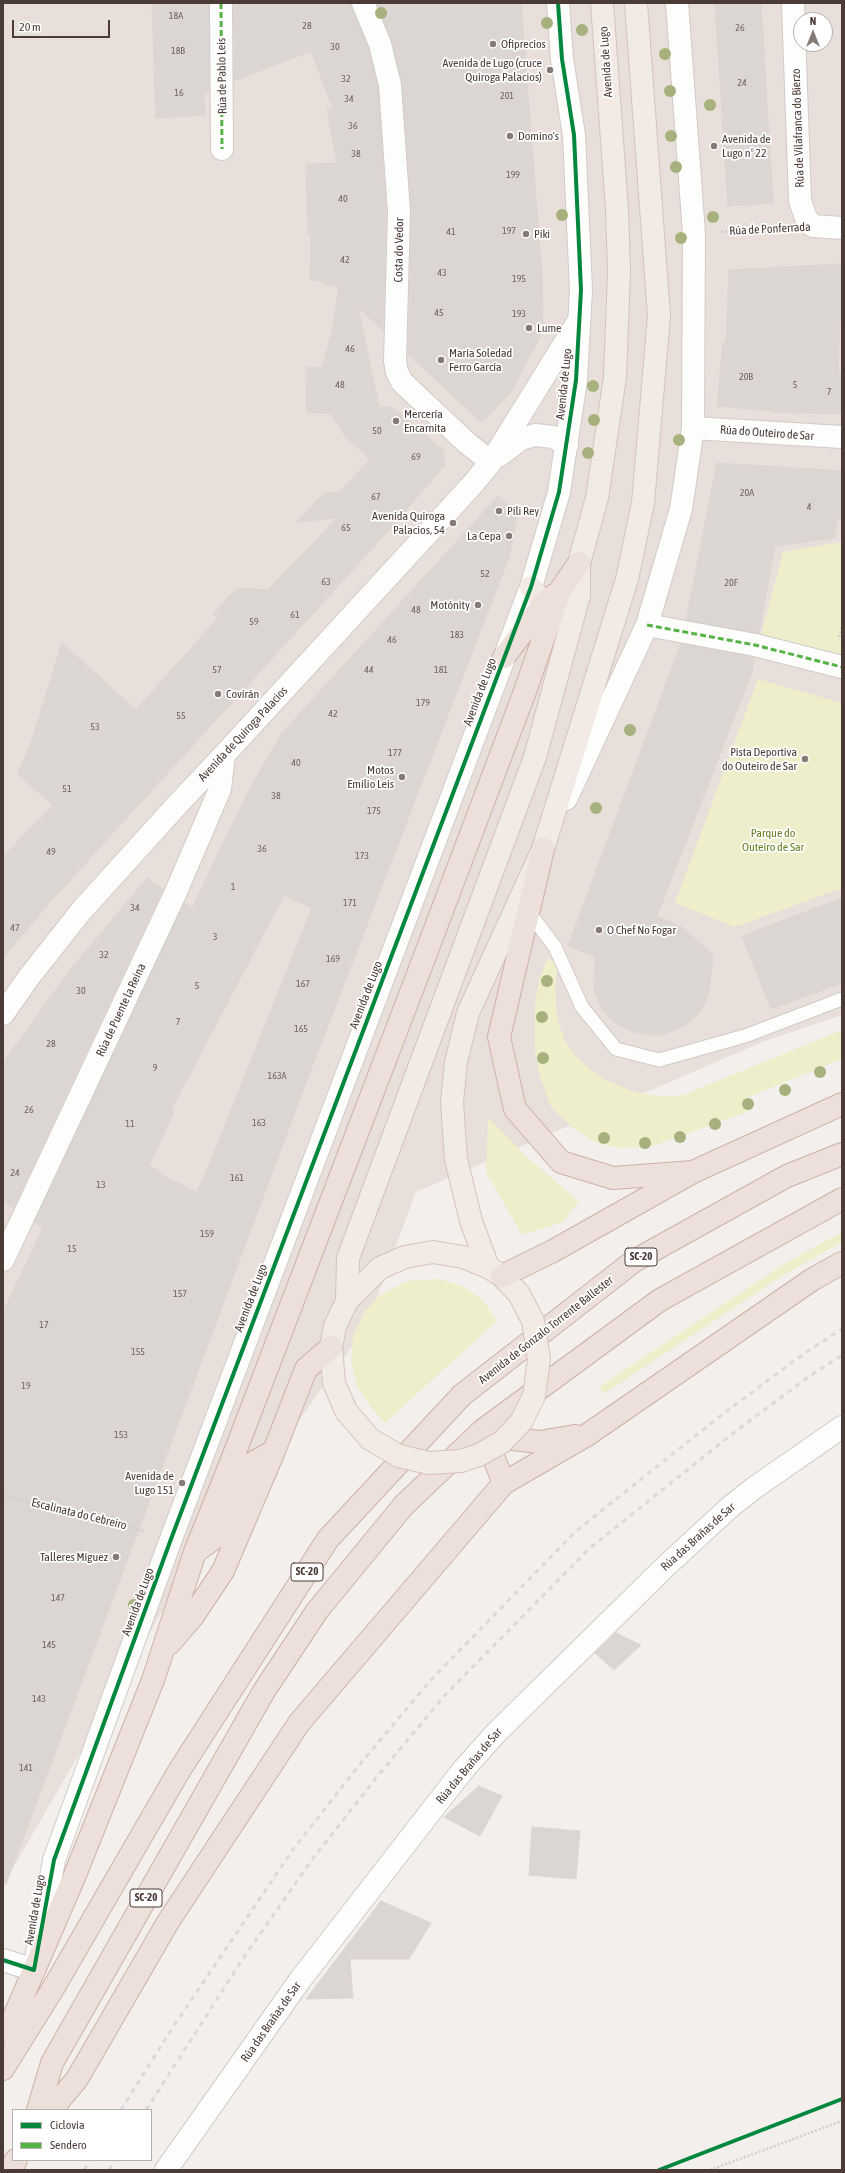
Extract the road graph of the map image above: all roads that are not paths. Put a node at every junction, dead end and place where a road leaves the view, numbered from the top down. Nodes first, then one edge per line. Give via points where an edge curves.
1 (221, 3) edge
2 (363, 3) edge
3 (558, 3) edge
4 (602, 3) edge
5 (636, 3) edge
6 (677, 3) edge
7 (793, 3) edge
8 (222, 149) dead end
9 (813, 226) joint
10 (842, 228) edge
11 (580, 317) junction
12 (693, 428) junction
13 (842, 437) edge
14 (567, 445) junction
15 (491, 462) junction
16 (579, 563) junction
17 (542, 603) junction
18 (648, 625) junction
19 (568, 639) junction
20 (504, 657) joint
21 (842, 667) edge
22 (224, 755) junction
23 (543, 849) junction
24 (528, 911) junction
25 (842, 1000) edge
26 (3, 1014) edge
27 (842, 1104) edge
28 (842, 1154) edge
29 (692, 1172) junction
30 (842, 1199) edge
31 (3, 1260) edge
32 (842, 1263) edge
33 (495, 1271) junction
34 (347, 1301) junction
35 (331, 1347) junction
36 (842, 1427) edge
37 (587, 1435) junction
38 (492, 1439) junction
39 (274, 1451) junction
40 (504, 1483) junction
41 (195, 1552) junction
42 (164, 1650) junction
43 (3, 1960) edge
44 (34, 1970) junction
45 (16, 2048) junction
46 (3, 2069) edge
47 (38, 2109) edge
48 (52, 2109) edge
49 (15, 2161) edge
50 (10, 2170) edge
51 (166, 2170) edge

1 - 8 street, Rúa de Pablo Leis
2 - 15 street, Costa do Vedor via 380,44 390,85 399,212 395,361 397,372 402,382
3 - 11 street, Avenida de Lugo via 562,59 574,135
4 - 16 main road, Avenida de Lugo via 617,209 619,272 615,378 597,498
5 - 23 main road, Avenida de Lugo via 659,316 643,503 627,579
6 - 12 street, Avenida de Lugo via 694,234
7 - 9 street, Rúa de Vilafranca do Bierzo via 800,201 806,218
9 - 10 street, Rúa de Ponferrada
11 - 14 street, Avenida de Lugo via 576,380
11 - 15 street, Avenida de Quiroga Palacios
12 - 13 street, Rúa do Outeiro de Sar
12 - 18 street, Avenida de Lugo via 681,509
14 - 15 street, Avenida de Quiroga Palacios via 553,437 535,435 522,439
14 - 17 street, Avenida de Lugo
15 - 22 street, Avenida de Quiroga Palacios
16 - 17 highway via 560,590
16 - 19 main road, Avenida de Lugo via 579,595
17 - 19 main road
17 - 20 highway
17 - 41 highway via 414,983
18 - 21 street via 755,645
18 - 23 street, Avenida de Lugo
19 - 34 main road, Avenida de Lugo via 535,757 348,1258
20 - 44 street, Avenida de Lugo via 174,1531 54,1860
22 - 26 street, Avenida de Quiroga Palacios via 82,910 33,971
22 - 31 street, Rúa de Puente la Reina via 220,789 190,860
23 - 24 highway
23 - 33 main road, Avenida de Lugo via 468,1013 456,1062 452,1102 456,1159 471,1221
24 - 25 lane via 555,947 582,1007 616,1049 659,1060 745,1036
24 - 29 highway via 499,1037 515,1109 560,1162 613,1178
27 - 29 highway
28 - 45 highway, Avenida de Gonzalo Torrente Ballester / SC-20 via 787,1176 634,1261 462,1395 328,1539 179,1771
29 - 33 highway via 553,1251
30 - 38 highway, SC-20 via 660,1300
32 - 37 highway via 813,1279
33 - 34 main road, Avenida de Lugo via 463,1257 433,1252 405,1257 380,1268
33 - 38 main road, Avenida de Lugo, bridge via 519,1294 533,1321 539,1359 534,1396 522,1422
34 - 35 main road, Avenida de Lugo via 335,1326
35 - 38 main road, Avenida de Lugo, bridge via 334,1382 346,1411 370,1440 399,1456 429,1463 461,1461
35 - 39 highway via 306,1369
36 - 51 street, Rúa das Brañas de Sar via 730,1507 661,1570 496,1733 463,1770 300,1980
37 - 38 highway via 539,1442
37 - 40 highway
38 - 40 highway
38 - 47 highway, Avenida de Lugo / SC-20 via 404,1504 317,1611 264,1691 52,2063
39 - 41 highway via 251,1464 224,1531
39 - 42 highway via 223,1571 193,1616
40 - 48 highway via 299,1723 168,1922 77,2079
41 - 42 highway
42 - 44 highway via 78,1868
43 - 44 street
44 - 45 highway via 13,2019
45 - 46 highway, SC-20
49 - 50 highway

